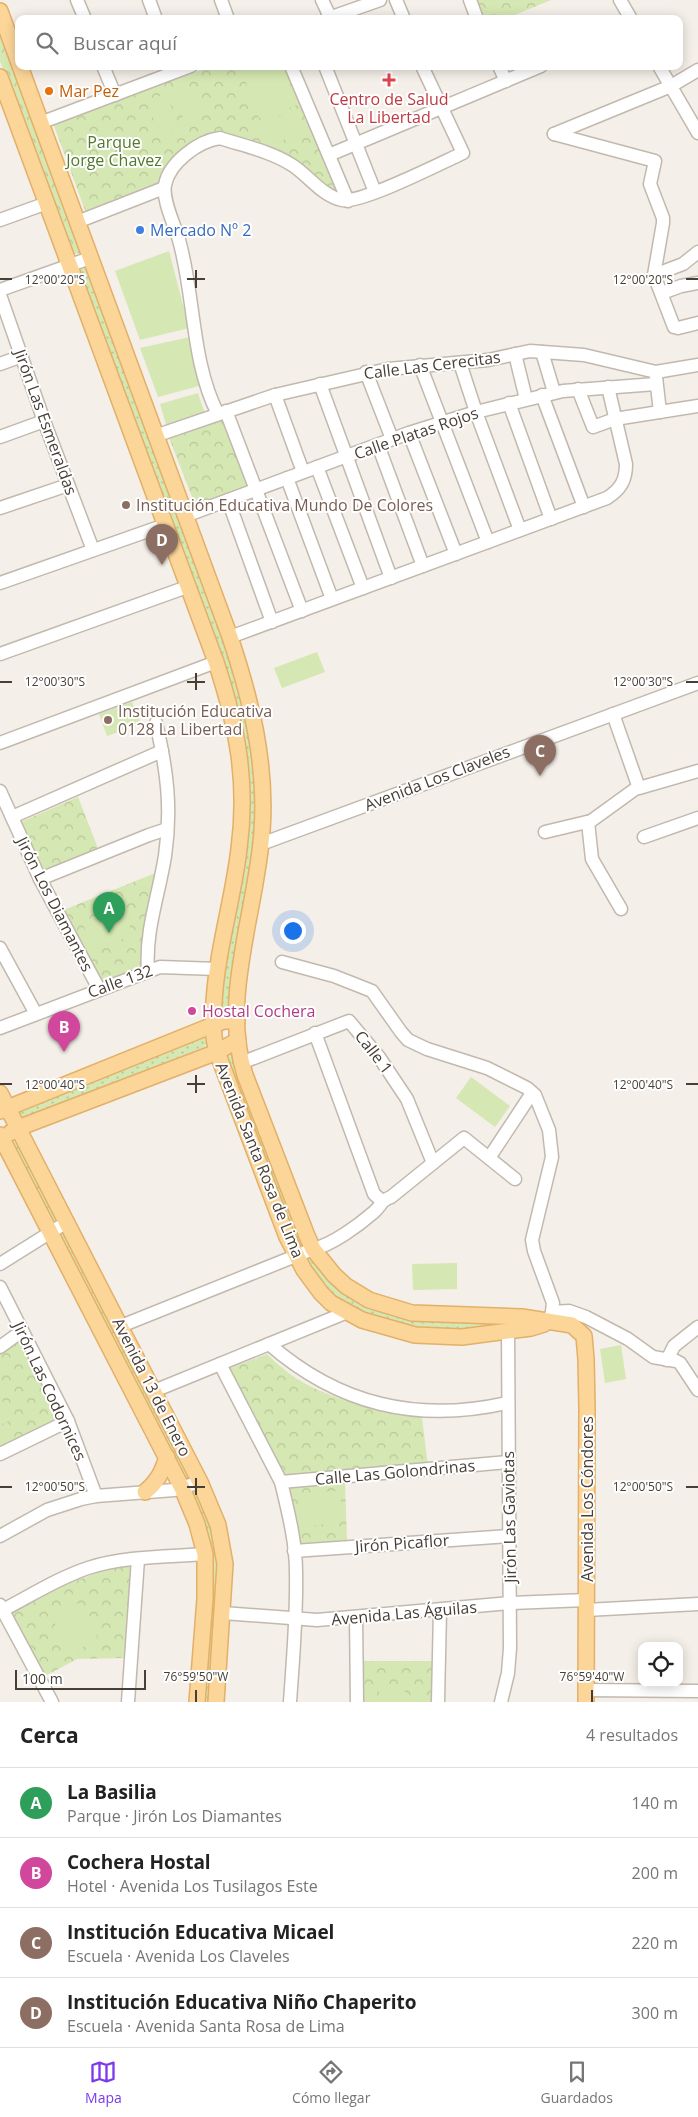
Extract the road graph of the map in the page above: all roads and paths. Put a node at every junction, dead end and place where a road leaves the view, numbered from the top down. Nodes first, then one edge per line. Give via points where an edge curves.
1 (77, 0) edge
2 (149, 0) edge
3 (221, 0) edge
4 (322, 0) edge
5 (380, 0) edge
6 (396, 0) edge
7 (470, 0) edge
8 (620, 0) edge
9 (0, 11) edge
10 (83, 15) edge
11 (155, 15) edge
12 (227, 15) edge
13 (327, 15) edge
14 (337, 15) edge
15 (402, 15) edge
16 (476, 15) edge
17 (629, 15) edge
18 (15, 54) edge
19 (21, 70) edge
20 (105, 70) edge
21 (174, 70) edge
22 (293, 70) edge
23 (327, 70) edge
24 (424, 70) edge
25 (501, 70) edge
26 (532, 70) edge
27 (661, 70) edge
28 (698, 70) edge
29 (0, 77) edge
30 (506, 81) junction
31 (671, 86) junction
32 (115, 94) junction
33 (440, 109) junction
34 (40, 123) junction
35 (698, 134) edge
36 (356, 145) junction
37 (329, 155) junction
38 (164, 188) junction
39 (375, 192) junction
40 (348, 201) junction
41 (47, 203) junction
42 (0, 220) edge
43 (77, 222) junction
44 (698, 252) edge
45 (90, 258) junction
46 (68, 265) junction
47 (654, 275) junction
48 (698, 283) edge
49 (0, 290) edge
50 (662, 293) junction
51 (0, 294) edge
52 (698, 323) edge
53 (542, 352) junction
54 (515, 354) junction
55 (22, 356) junction
56 (460, 363) junction
57 (0, 364) edge
58 (420, 365) junction
59 (698, 365) edge
60 (366, 372) junction
61 (656, 378) junction
62 (320, 384) junction
63 (608, 387) junction
64 (578, 389) junction
65 (548, 394) junction
66 (275, 396) junction
67 (526, 399) junction
68 (509, 403) junction
69 (698, 406) edge
70 (222, 412) junction
71 (476, 412) junction
72 (660, 412) junction
73 (615, 419) junction
74 (44, 421) junction
75 (442, 422) junction
76 (409, 433) junction
77 (0, 436) edge
78 (155, 436) junction
79 (392, 439) junction
80 (378, 445) junction
81 (348, 456) junction
82 (317, 467) junction
83 (303, 472) junction
84 (287, 478) junction
85 (68, 485) junction
86 (257, 489) junction
87 (228, 500) junction
88 (584, 507) junction
89 (0, 508) edge
90 (185, 516) junction
91 (551, 519) junction
92 (165, 526) junction
93 (520, 530) junction
94 (488, 542) junction
95 (93, 550) junction
96 (456, 554) junction
97 (423, 566) junction
98 (391, 578) junction
99 (0, 583) edge
100 (187, 587) junction
101 (363, 588) junction
102 (332, 599) junction
103 (302, 611) junction
104 (272, 622) junction
105 (230, 637) junction
106 (0, 654) edge
107 (216, 662) junction
108 (698, 683) edge
109 (613, 714) junction
110 (156, 723) dead end
111 (0, 743) edge
112 (162, 751) junction
113 (698, 771) edge
114 (638, 787) junction
115 (0, 791) edge
116 (12, 817) junction
117 (698, 818) edge
118 (588, 822) junction
119 (167, 830) junction
120 (545, 832) dead end
121 (644, 837) dead end
122 (261, 844) junction
123 (40, 879) junction
124 (621, 909) dead end
125 (0, 948) edge
126 (282, 962) dead end
127 (217, 969) junction
128 (148, 970) junction
129 (99, 989) junction
130 (36, 1014) junction
131 (237, 1021) junction
132 (213, 1025) junction
133 (0, 1028) edge
134 (315, 1034) junction
135 (238, 1040) junction
136 (216, 1052) junction
137 (241, 1063) junction
138 (0, 1093) edge
139 (532, 1093) junction
140 (4, 1109) edge
141 (18, 1128) junction
142 (1, 1137) edge
143 (489, 1158) junction
144 (433, 1163) junction
145 (515, 1179) dead end
146 (382, 1200) junction
147 (67, 1222) junction
148 (50, 1232) junction
149 (313, 1249) junction
150 (297, 1256) junction
151 (1, 1262) edge
152 (0, 1287) edge
153 (345, 1312) junction
154 (550, 1317) junction
155 (126, 1324) junction
156 (698, 1327) edge
157 (22, 1331) junction
158 (508, 1331) junction
159 (269, 1344) junction
160 (0, 1346) edge
161 (667, 1360) junction
162 (220, 1364) junction
163 (698, 1390) edge
164 (154, 1391) junction
165 (507, 1403) junction
166 (68, 1421) junction
167 (0, 1454) edge
168 (167, 1457) junction
169 (508, 1462) junction
170 (200, 1482) junction
171 (281, 1482) junction
172 (182, 1488) junction
173 (145, 1492) junction
174 (96, 1496) junction
175 (0, 1536) edge
176 (509, 1536) junction
177 (294, 1551) junction
178 (198, 1555) junction
179 (138, 1559) junction
180 (511, 1603) junction
181 (698, 1604) edge
182 (586, 1605) junction
183 (1, 1608) edge
184 (440, 1610) junction
185 (222, 1614) junction
186 (356, 1617) junction
187 (296, 1620) junction
188 (698, 1690) edge
189 (586, 1696) edge
190 (52, 1702) edge
191 (128, 1702) edge
192 (198, 1702) edge
193 (216, 1702) edge
194 (290, 1702) edge
195 (356, 1702) edge
196 (438, 1702) edge
197 (501, 1702) edge

1 - 10 street
2 - 11 street
3 - 12 street
4 - 13 street
5 - 14 street
6 - 15 street
7 - 16 street
8 - 17 street
9 - 18 main road, Avenida Santa Rosa de Lima
19 - 34 main road, Avenida Santa Rosa de Lima
20 - 32 street
21 - 32 street
22 - 37 street
23 - 36 street
24 - 33 street
25 - 30 street
26 - 30 street
27 - 31 street
28 - 31 street
29 - 41 main road, Avenida Santa Rosa de Lima
30 - 33 street
31 - 35 street
31 - 47 street via 554,134 655,161 650,184 663,224
32 - 34 street
33 - 36 street
33 - 39 street via 463,153
34 - 43 main road, Avenida Santa Rosa de Lima
36 - 37 street
36 - 39 street
37 - 40 street
38 - 40 street via 169,175 186,154 220,138 271,155 291,165 334,197
38 - 43 street
38 - 70 street via 180,243 206,383
39 - 40 street
41 - 42 street
41 - 46 main road, Avenida Santa Rosa de Lima
43 - 45 main road, Avenida Santa Rosa de Lima
44 - 47 street via 683,264
45 - 46 street
45 - 78 main road, Avenida Santa Rosa de Lima
46 - 49 street
46 - 92 main road, Avenida Santa Rosa de Lima
47 - 50 street
48 - 50 street
50 - 52 street via 674,327
51 - 55 street, Jirón Las Esmeraldas
53 - 54 street, Calle Las Cerecitas
53 - 61 street, Calle Las Cerecitas via 584,355
53 - 65 street
54 - 56 street, Calle Las Cerecitas
54 - 67 street
55 - 57 street
55 - 74 street, Jirón Las Esmeraldas
56 - 58 street, Calle Las Cerecitas
56 - 71 street
58 - 60 street, Calle Las Cerecitas
58 - 75 street
59 - 61 street, Calle Platas Rojos
60 - 62 street, Calle Las Cerecitas
60 - 79 street
61 - 63 street, Calle Platas Rojos
61 - 72 street
62 - 66 street, Calle Las Cerecitas
62 - 81 street
63 - 64 street, Calle Platas Rojos
63 - 73 street
64 - 65 street, Calle Platas Rojos
64 - 73 street via 593,427
65 - 67 street, Calle Platas Rojos
65 - 88 street
66 - 70 street, Calle Las Cerecitas
66 - 83 street
67 - 68 street, Calle Platas Rojos
68 - 71 street, Calle Platas Rojos
68 - 91 street
69 - 72 street
70 - 78 street, Calle Las Cerecitas
70 - 86 street
71 - 75 street, Calle Platas Rojos
71 - 93 street
72 - 73 street
73 - 88 street via 626,464 623,484 612,495
74 - 77 street
74 - 85 street, Jirón Las Esmeraldas
75 - 76 street, Calle Platas Rojos
75 - 94 street
76 - 79 street, Calle Platas Rojos
76 - 96 street
78 - 90 main road, Avenida Santa Rosa de Lima
79 - 80 street, Calle Platas Rojos
80 - 81 street, Calle Platas Rojos
80 - 97 street
81 - 82 street, Calle Platas Rojos
81 - 98 street
82 - 83 street, Calle Platas Rojos
82 - 101 street
83 - 84 street, Calle Platas Rojos
84 - 86 street, Calle Platas Rojos
84 - 102 street
85 - 89 street
85 - 95 street, Jirón Las Esmeraldas
86 - 87 street, Calle Platas Rojos
86 - 103 street
87 - 90 street, Calle Platas Rojos
87 - 104 street
88 - 91 street
90 - 105 main road, Avenida Santa Rosa de Lima
91 - 93 street
92 - 95 street
92 - 100 main road, Avenida Santa Rosa de Lima
93 - 94 street
94 - 96 street
95 - 99 street
96 - 97 street
97 - 98 street
98 - 101 street
100 - 106 street
100 - 107 main road, Avenida Santa Rosa de Lima
101 - 102 street
102 - 103 street
103 - 104 street
104 - 105 street
105 - 122 main road, Avenida Santa Rosa de Lima via 248,693 260,752
107 - 111 street
107 - 127 main road, Avenida Santa Rosa de Lima via 234,722 241,766 242,803 239,849
108 - 109 street, Avenida Los Claveles
109 - 114 street
109 - 122 street, Avenida Los Claveles
110 - 112 street
112 - 116 street
112 - 119 street via 168,791
113 - 114 street via 644,788
114 - 118 street
115 - 116 street, Jirón Los Diamantes
116 - 123 street, Jirón Los Diamantes
117 - 121 street
118 - 120 street
118 - 124 street via 592,859
119 - 123 street
119 - 128 street via 149,939
122 - 131 main road, Avenida Santa Rosa de Lima via 243,952
123 - 129 street, Jirón Los Diamantes
125 - 130 street
126 - 139 street via 334,976 372,991 408,1040 487,1068
127 - 128 street, Calle 132 via 160,967
127 - 132 main road, Avenida Santa Rosa de Lima
128 - 129 street, Calle 132
129 - 130 street, Calle 132
130 - 133 street, Calle 132
131 - 132 main road
131 - 135 main road, Avenida Santa Rosa de Lima
132 - 136 main road, Avenida Santa Rosa de Lima
132 - 140 main road
134 - 137 street, Calle 1
134 - 144 street, Calle 1 via 349,1021 407,1098
134 - 146 street via 374,1194
135 - 136 main road
135 - 137 main road, Avenida Santa Rosa de Lima
136 - 141 main road
136 - 150 main road, Avenida Santa Rosa de Lima
137 - 149 main road, Avenida Santa Rosa de Lima
138 - 140 main road, Avenida 13 de Enero
139 - 143 street
139 - 154 street via 544,1115 552,1145 550,1173 532,1240 553,1303
140 - 141 main road, Avenida 13 de Enero
141 - 142 main road
141 - 147 main road, Avenida 13 de Enero
142 - 148 main road, Avenida 13 de Enero
143 - 144 street via 464,1138
143 - 145 street
144 - 146 street via 391,1197
146 - 149 street via 376,1211 324,1246
147 - 148 street
147 - 155 main road, Avenida 13 de Enero
148 - 151 street
148 - 168 main road, Avenida 13 de Enero
149 - 150 street
149 - 154 main road, Avenida Santa Rosa de Lima via 346,1286 382,1305 428,1315
150 - 153 main road, Avenida Santa Rosa de Lima via 321,1293
150 - 155 street
152 - 157 street, Jirón Las Codornices
153 - 158 main road, Avenida Santa Rosa de Lima via 373,1324 415,1335 462,1337
153 - 159 street
154 - 158 main road, Avenida Santa Rosa de Lima via 531,1328
154 - 161 street via 569,1311 628,1339 653,1357
154 - 182 main road, Avenida Los Cóndores via 572,1325 584,1336
155 - 164 main road, Avenida 13 de Enero
156 - 161 street via 674,1346
157 - 160 street
157 - 166 street, Jirón Las Codornices
158 - 165 street, Jirón Las Gaviotas
159 - 162 street
159 - 165 street via 316,1379 384,1406 436,1412
161 - 163 street via 680,1363
162 - 164 street
162 - 171 street
164 - 170 main road, Avenida 13 de Enero
165 - 169 street, Jirón Las Gaviotas
166 - 167 street
166 - 174 street, Jirón Las Codornices
168 - 172 main road, Avenida 13 de Enero
168 - 173 main road via 156,1483
169 - 171 street, Calle Las Golondrinas
169 - 176 street, Jirón Las Gaviotas
170 - 172 street
170 - 185 main road, Avenida 13 de Enero via 222,1543 225,1564
171 - 177 street
172 - 173 street
172 - 178 main road, Avenida 13 de Enero via 197,1524
173 - 174 street
174 - 175 street via 47,1510
176 - 177 street, Jirón Picaflor
176 - 180 street, Jirón Las Gaviotas
177 - 187 street
178 - 179 street
178 - 192 main road, Avenida 13 de Enero via 205,1599
179 - 183 street via 107,1563 77,1572
179 - 191 street
180 - 182 street, Avenida Las Águilas
180 - 184 street, Avenida Las Águilas
180 - 197 street, Jirón Las Gaviotas via 510,1648
181 - 182 street, Avenida Las Águilas
182 - 189 main road, Avenida Los Cóndores
183 - 190 street
184 - 186 street, Avenida Las Águilas
184 - 196 street
185 - 187 street, Avenida Las Águilas
185 - 193 main road, Avenida 13 de Enero
186 - 187 street, Avenida Las Águilas
186 - 195 street
187 - 194 street
188 - 189 street

